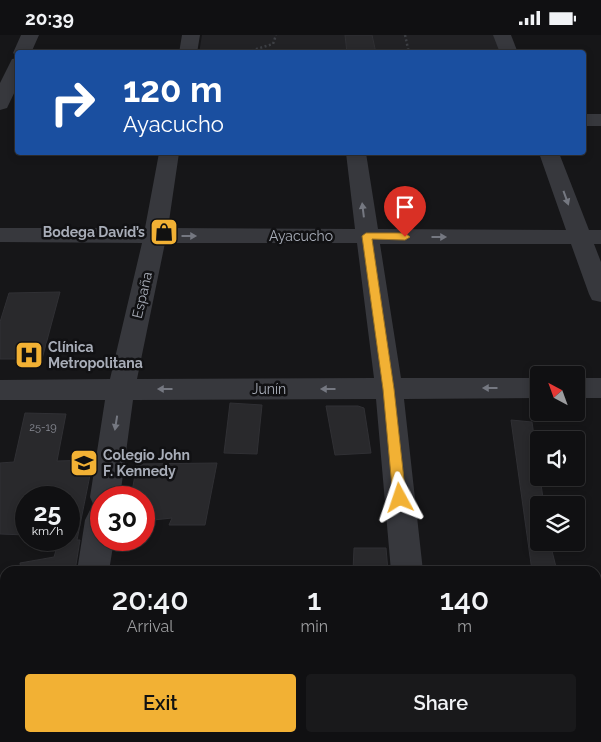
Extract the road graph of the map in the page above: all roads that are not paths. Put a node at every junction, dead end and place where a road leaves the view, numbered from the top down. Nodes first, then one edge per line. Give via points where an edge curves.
1 (30, 35) edge
2 (191, 35) edge
3 (502, 35) edge
4 (23, 50) edge
5 (188, 50) edge
6 (508, 50) edge
7 (15, 70) edge
8 (0, 104) edge
9 (0, 115) edge
10 (15, 115) edge
11 (586, 120) edge
12 (601, 120) edge
13 (169, 155) edge
14 (356, 155) edge
15 (550, 155) edge
16 (0, 235) edge
17 (155, 236) junction
18 (366, 236) junction
19 (591, 237) edge
20 (601, 294) edge
21 (530, 388) edge
22 (585, 388) edge
23 (601, 388) edge
24 (121, 389) junction
25 (389, 389) junction
26 (0, 391) edge
27 (107, 486) edge
28 (97, 551) edge
29 (95, 566) edge
30 (407, 566) edge

1 - 4 street
2 - 5 street
3 - 6 street
7 - 8 street
9 - 10 street
11 - 12 street
13 - 17 street, España
18 -> 14 street
15 -> 19 street
16 - 17 street, Ayacucho
17 -> 18 street, Ayacucho
17 - 24 street, España
18 -> 19 street, Ayacucho
18 - 25 street
19 - 20 street
21 -> 25 street, Junín
22 - 23 street
25 -> 24 street, Junín
24 - 26 street, Junín
24 -> 27 street, España
25 - 30 street
28 - 29 street

